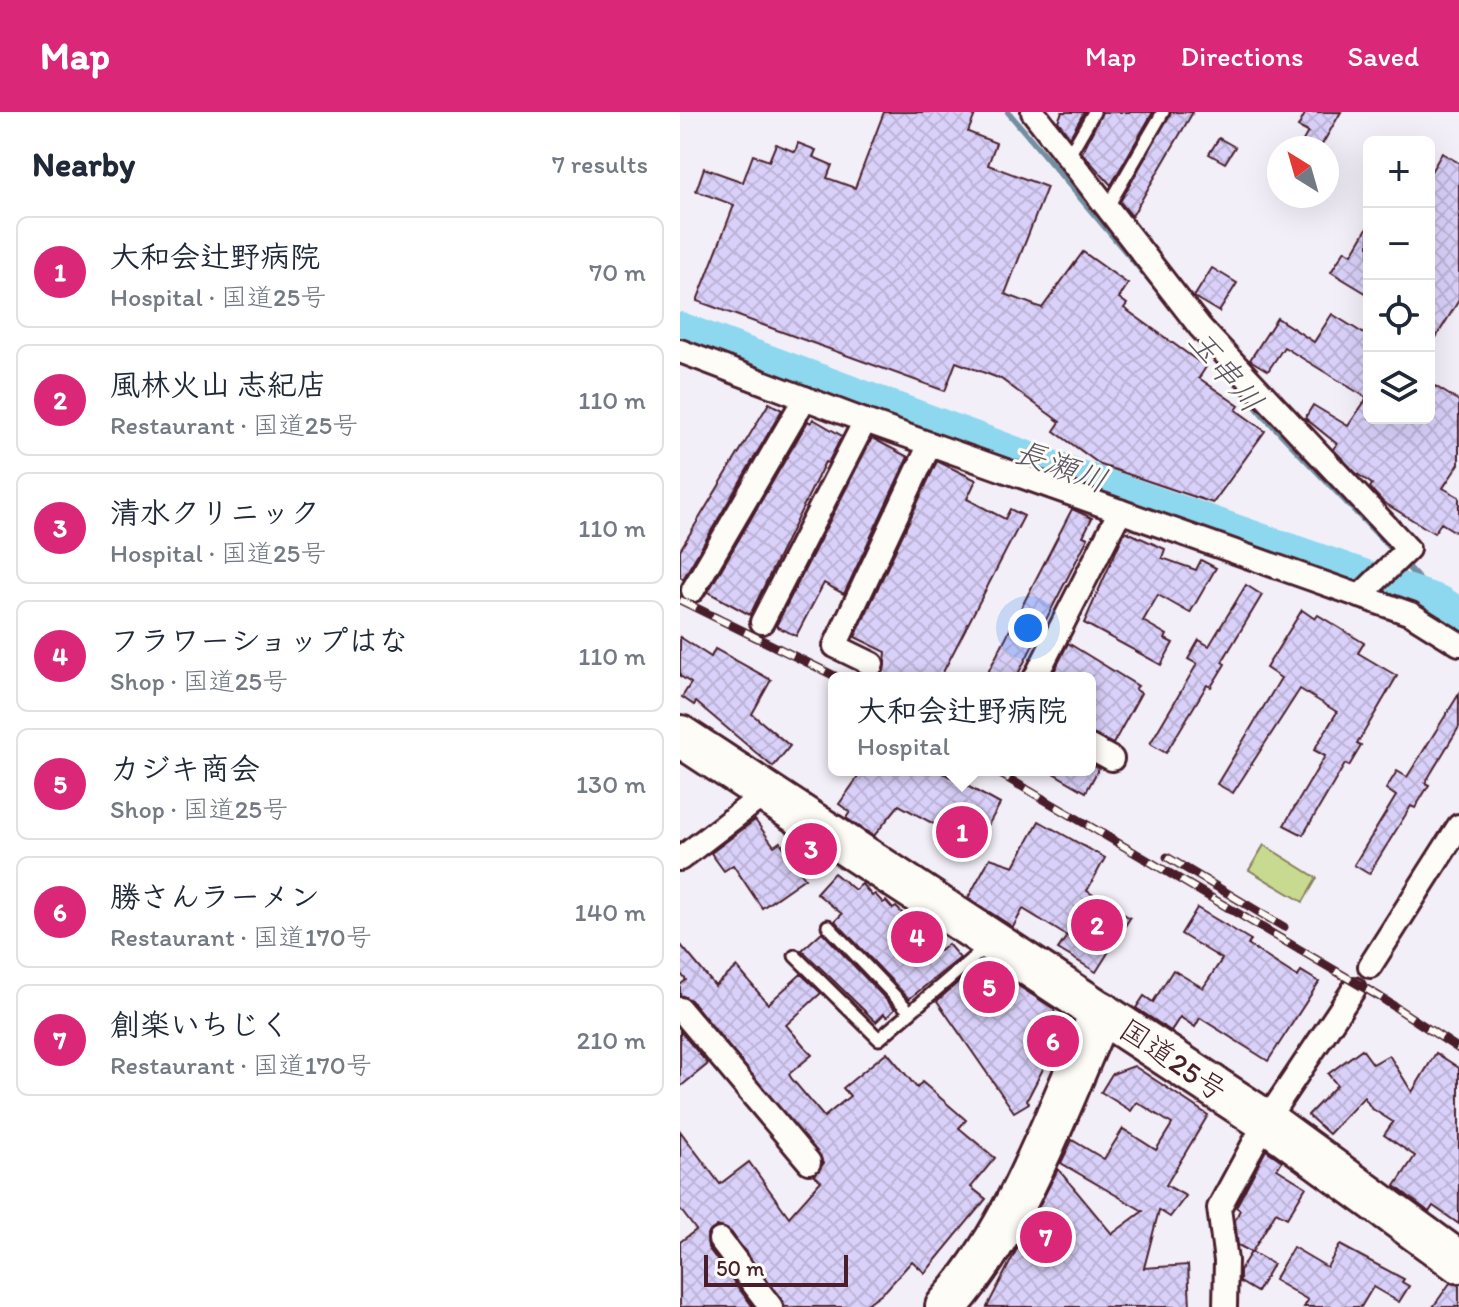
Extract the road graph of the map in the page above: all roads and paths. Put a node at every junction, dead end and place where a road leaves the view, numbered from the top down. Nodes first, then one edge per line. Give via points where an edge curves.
1 (1033, 112) edge
2 (1094, 112) edge
3 (1163, 112) edge
4 (1068, 157) junction
5 (1107, 208) junction
6 (680, 351) edge
7 (805, 398) junction
8 (865, 421) junction
9 (930, 444) junction
10 (1120, 511) junction
11 (693, 590) dead end
12 (1360, 596) junction
13 (762, 622) dead end
14 (1459, 644) edge
15 (872, 664) dead end
16 (1038, 672) edge
17 (680, 736) edge
18 (1096, 750) edge
19 (1112, 759) dead end
20 (766, 793) junction
21 (1459, 826) edge
22 (680, 859) edge
23 (828, 926) dead end
24 (993, 941) junction
25 (795, 956) dead end
26 (1370, 966) dead end
27 (1354, 989) dead end
28 (680, 1009) edge
29 (910, 1012) junction
30 (1101, 1012) junction
31 (1266, 1121) junction
32 (809, 1162) dead end
33 (720, 1240) dead end
34 (1459, 1262) edge
35 (961, 1301) edge
36 (771, 1307) edge
37 (1225, 1307) edge

1 - 4 street
2 - 4 lane
3 - 5 lane
4 - 5 street
5 - 12 street via 1200,327 1408,549
6 - 7 street
7 - 8 street
7 - 11 street
8 - 9 street
8 - 13 street
9 - 10 street
9 - 15 street via 835,646
10 - 12 street
10 - 16 street
12 - 14 street via 1411,614
17 - 20 highway, 国道25号
18 - 19 street
20 - 22 street
20 - 24 highway, 国道25号
21 - 26 street
23 - 29 lane
24 - 29 lane
24 - 30 highway, 国道25号
25 - 29 lane via 879,1039
27 - 31 street
28 - 32 street
30 - 31 highway, 国道25号
30 - 35 highway via 1025,1180
31 - 34 highway, 国道25号
31 - 37 street via 1219,1208
33 - 36 street

